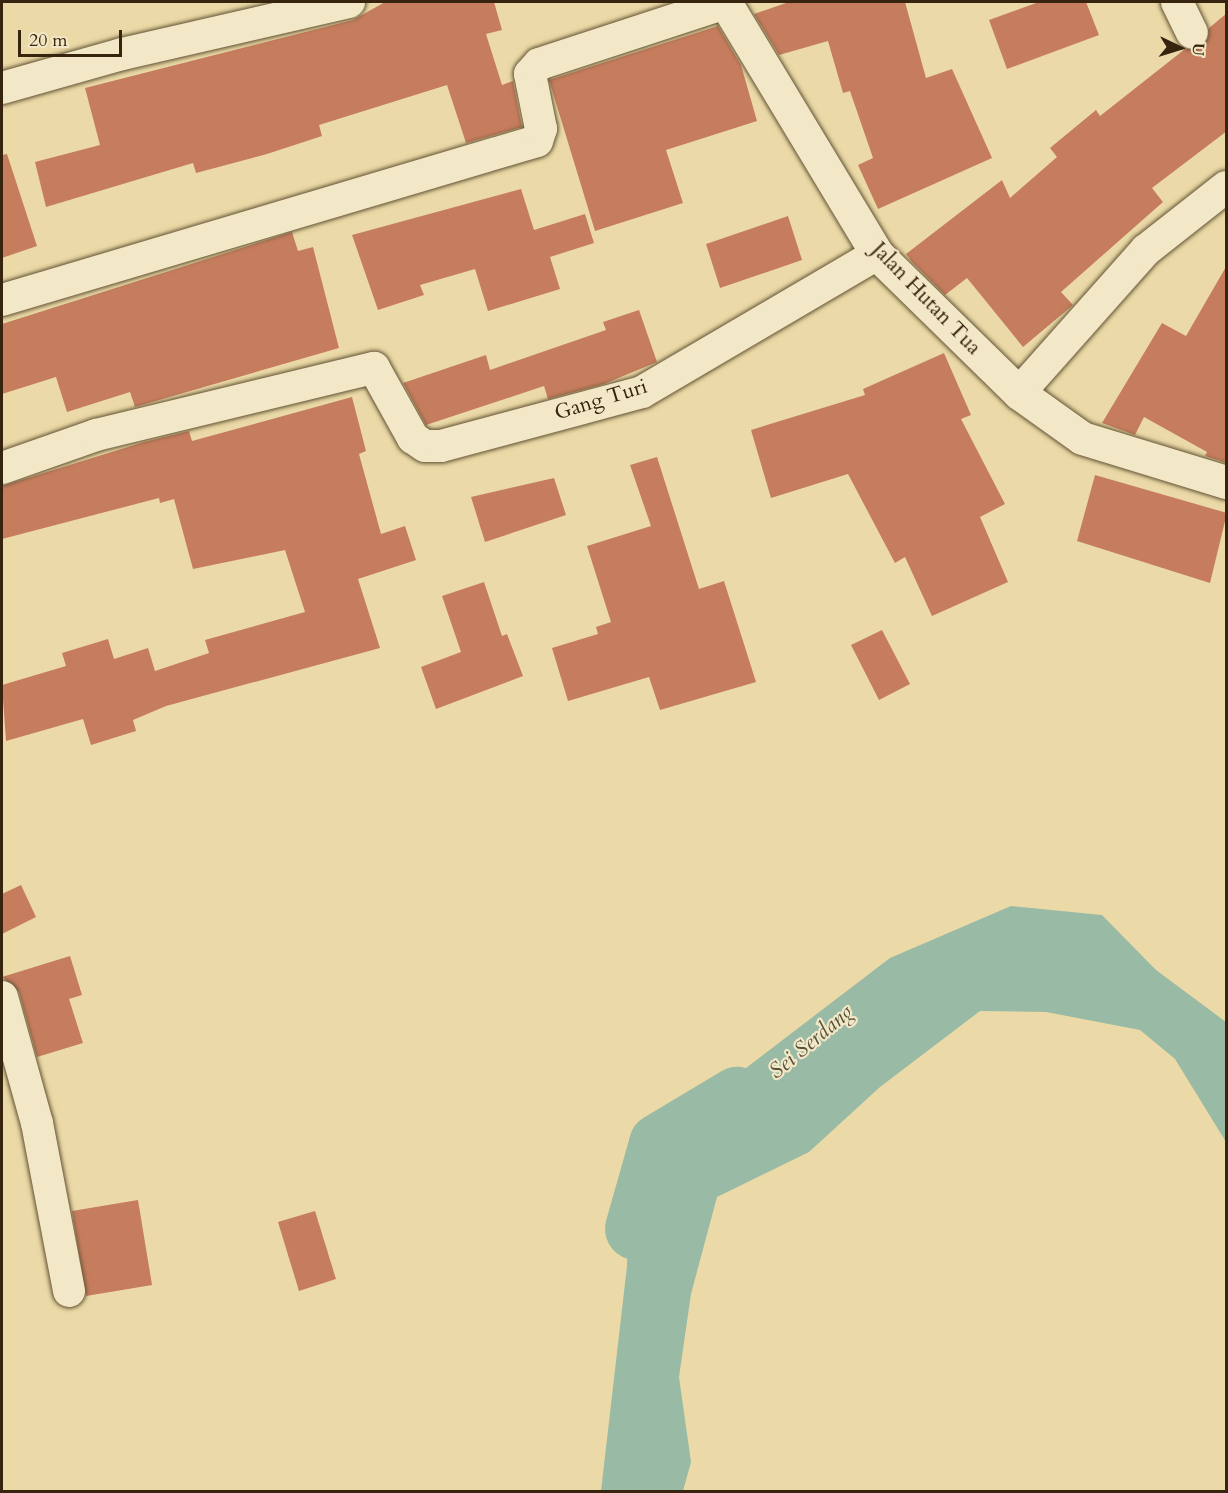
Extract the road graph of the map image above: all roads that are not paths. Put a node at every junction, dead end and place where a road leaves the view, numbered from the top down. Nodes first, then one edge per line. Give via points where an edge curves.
1 (349, 2) edge
2 (726, 2) edge
3 (1177, 2) edge
4 (1192, 33) dead end
5 (2, 88) edge
6 (1227, 187) edge
7 (877, 254) junction
8 (2, 300) edge
9 (1019, 393) junction
10 (2, 468) edge
11 (1227, 482) edge
12 (2, 997) edge
13 (69, 1291) dead end

1 - 5 street via 122,54
2 - 7 street, Jalan Hutan Tua
2 - 8 street via 539,64 530,74 541,129 537,141
3 - 4 street
6 - 9 street via 1146,250
7 - 9 street, Jalan Hutan Tua
7 - 10 street, Gang Turi via 642,392 441,446 425,446 413,438 374,368 96,435
9 - 11 street, Jalan Hutan Tua via 1082,438
12 - 13 street via 37,1123

